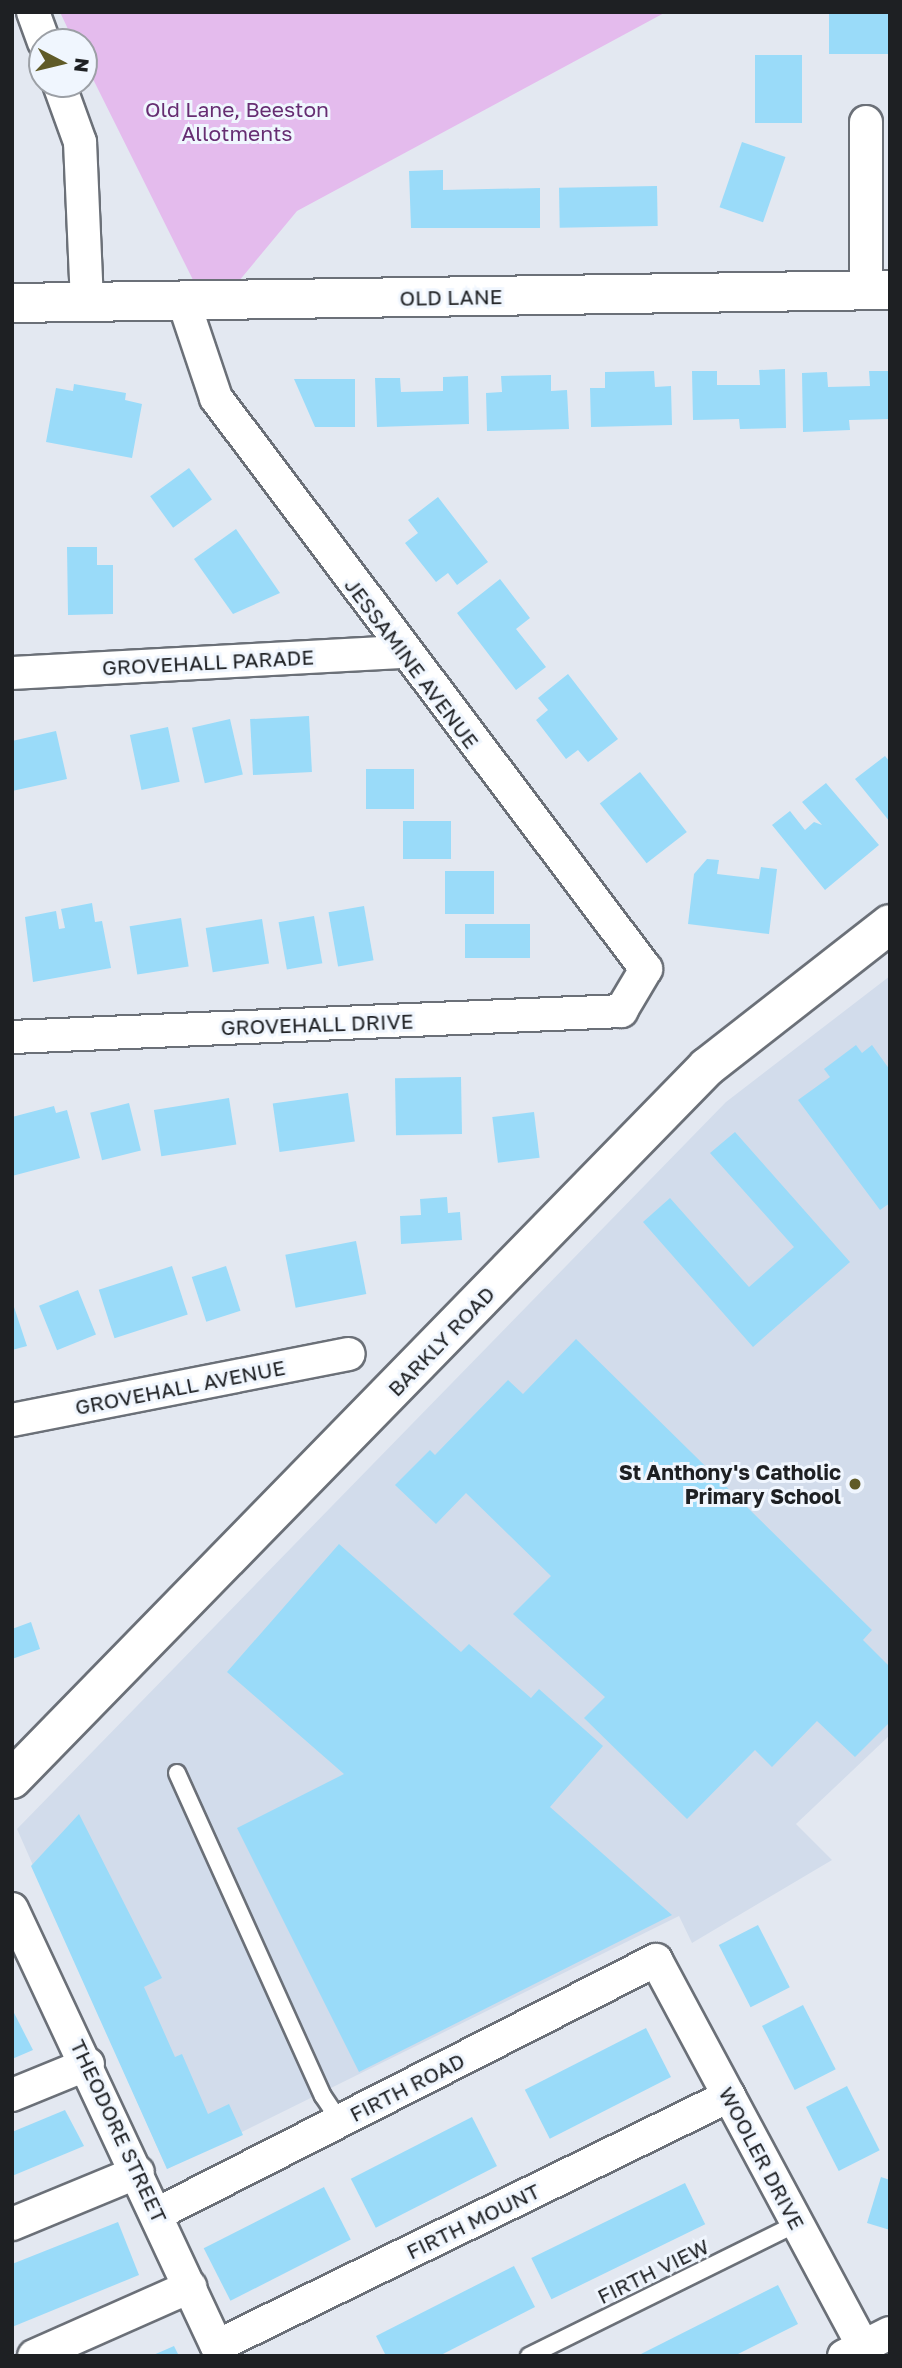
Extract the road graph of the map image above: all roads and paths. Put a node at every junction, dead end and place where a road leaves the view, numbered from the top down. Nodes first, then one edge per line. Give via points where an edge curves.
1 (64, 98) edge
2 (866, 122) dead end
3 (878, 290) edge
4 (87, 300) junction
5 (183, 300) junction
6 (12, 303) edge
7 (403, 652) junction
8 (12, 673) edge
9 (890, 924) edge
10 (621, 1011) joint
11 (12, 1037) edge
12 (349, 1354) dead end
13 (12, 1420) edge
14 (177, 1773) dead end
15 (12, 1779) edge
16 (12, 1909) edge
17 (24, 1960) edge
18 (656, 1960) joint
19 (88, 2064) junction
20 (12, 2095) edge
21 (729, 2096) junction
22 (341, 2121) junction
23 (138, 2172) junction
24 (157, 2214) junction
25 (12, 2224) edge
26 (796, 2224) junction
27 (190, 2287) junction
28 (866, 2348) edge
29 (219, 2351) edge
30 (34, 2356) edge
31 (529, 2356) edge

1 - 4 street via 80,142
2 - 3 street
3 - 5 street, OLD LANE
4 - 5 street, OLD LANE
4 - 6 street, OLD LANE
5 - 7 street, JESSAMINE AVENUE via 216,398
7 - 8 street, GROVEHALL PARADE
7 - 10 street, JESSAMINE AVENUE via 646,970
9 - 15 street, BARKLY ROAD via 707,1067
10 - 11 street, GROVEHALL DRIVE
12 - 13 street, GROVEHALL AVENUE
14 - 22 lane via 323,2096
16 - 17 street, THEODORE STREET
17 - 19 street, THEODORE STREET
18 - 21 street, WOOLER DRIVE
18 - 22 street, FIRTH ROAD
19 - 20 street
19 - 23 street, THEODORE STREET
21 - 26 street, WOOLER DRIVE
21 - 29 street, FIRTH MOUNT
22 - 24 street, FIRTH ROAD
23 - 24 street, THEODORE STREET
23 - 25 street
24 - 27 street, THEODORE STREET
26 - 28 street, WOOLER DRIVE
26 - 31 lane, FIRTH VIEW
27 - 29 street, THEODORE STREET
27 - 30 street

